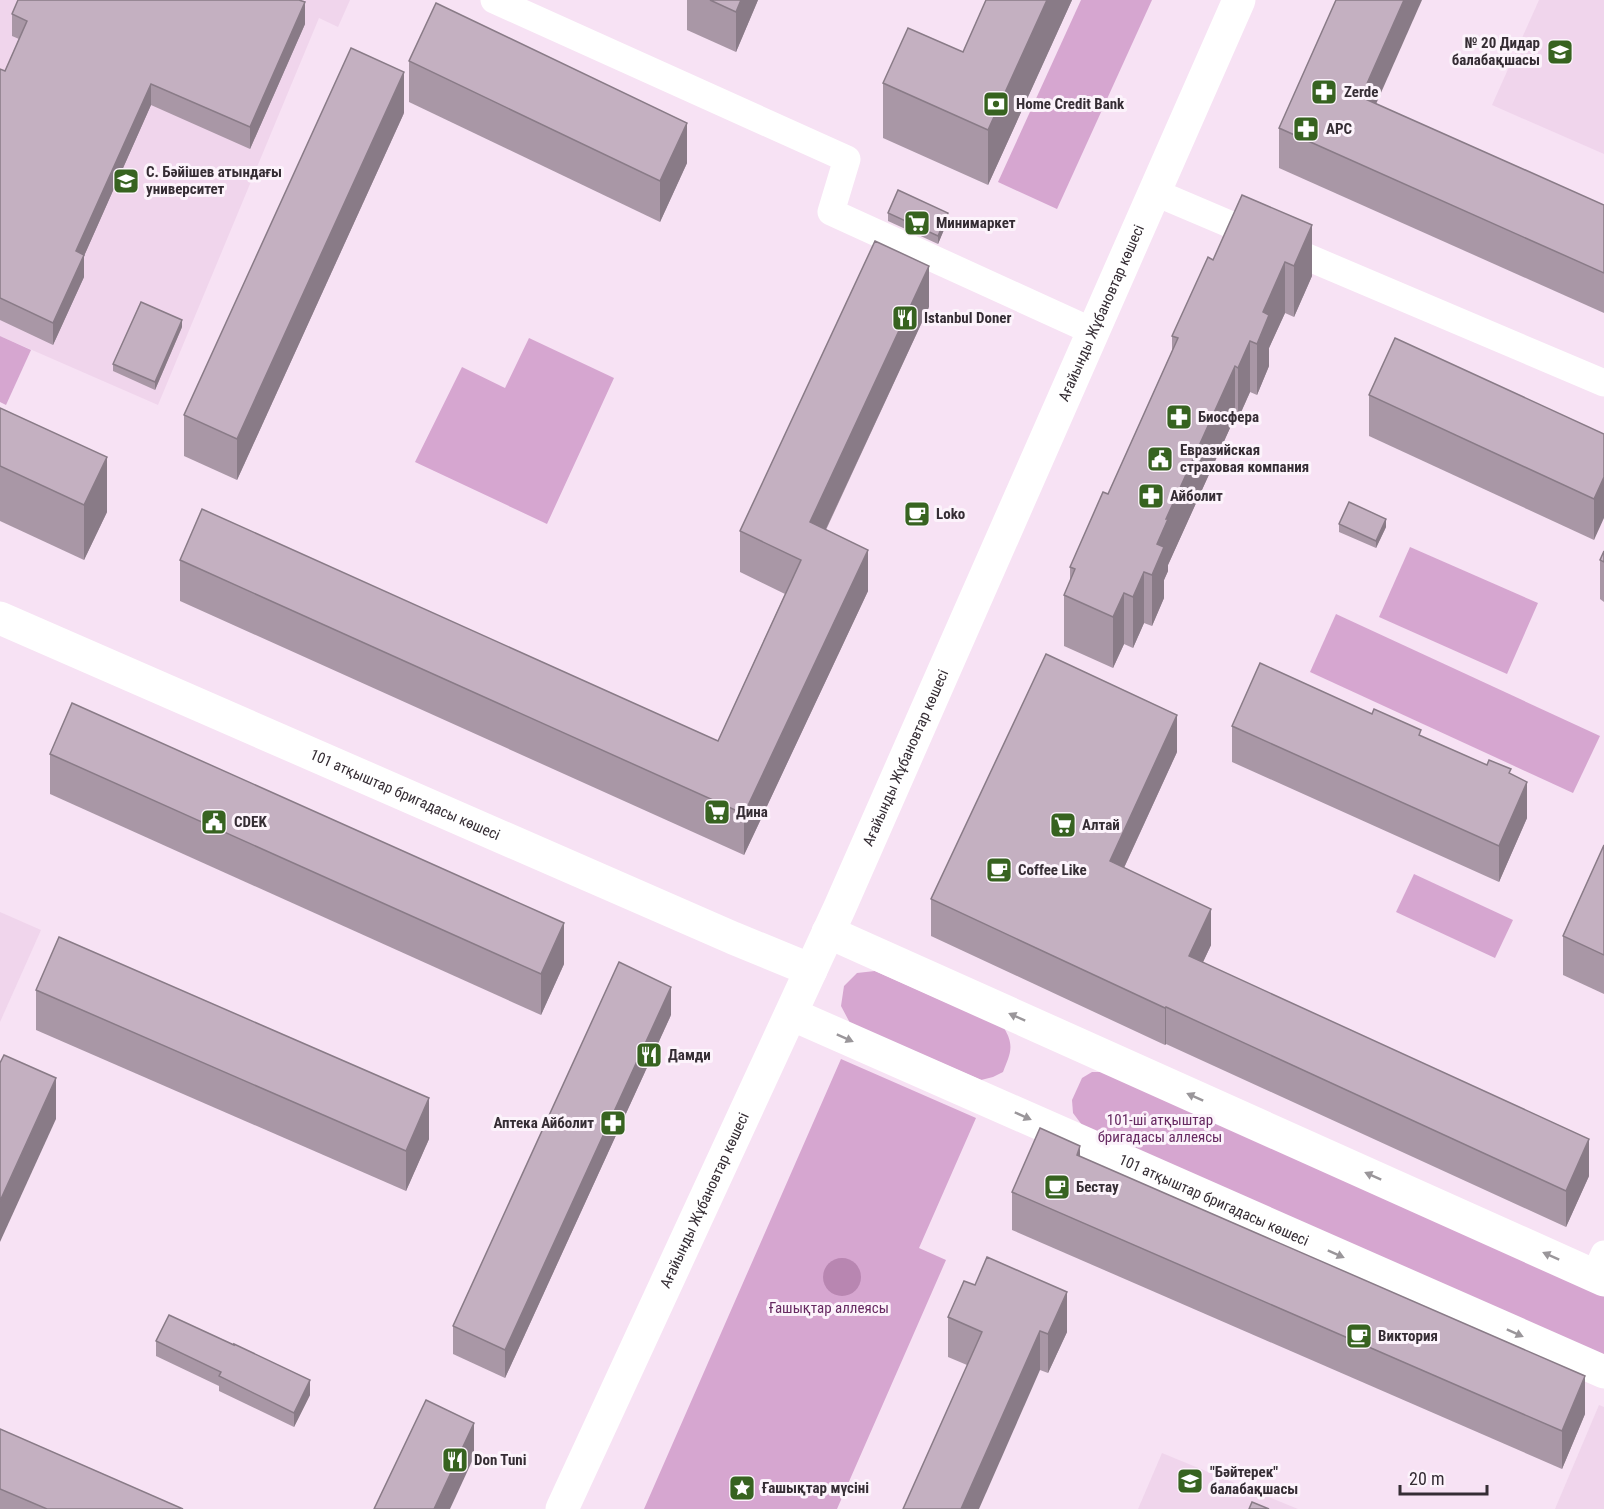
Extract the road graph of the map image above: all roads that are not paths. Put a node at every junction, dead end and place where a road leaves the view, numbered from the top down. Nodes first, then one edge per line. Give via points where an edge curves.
1 (494, 0) edge
2 (1239, 0) edge
3 (1154, 192) junction
4 (1092, 331) junction
5 (1604, 383) edge
6 (0, 618) edge
7 (828, 932) junction
8 (811, 970) junction
9 (791, 1014) junction
10 (1601, 1270) edge
11 (1604, 1372) edge
12 (562, 1509) edge

1 - 4 street via 847,159 831,212
2 - 3 street, Ағайынды Жұбановтар көшесі
3 - 4 street, Ағайынды Жұбановтар көшесі
3 - 5 street
4 - 7 street, Ағайынды Жұбановтар көшесі
6 - 8 street, 101 атқыштар бригадасы көшесі
7 - 8 street, Ағайынды Жұбановтар көшесі
10 -> 7 street
8 - 9 street, Ағайынды Жұбановтар көшесі
9 -> 11 street, 101 атқыштар бригадасы көшесі
9 - 12 street, Ағайынды Жұбановтар көшесі

